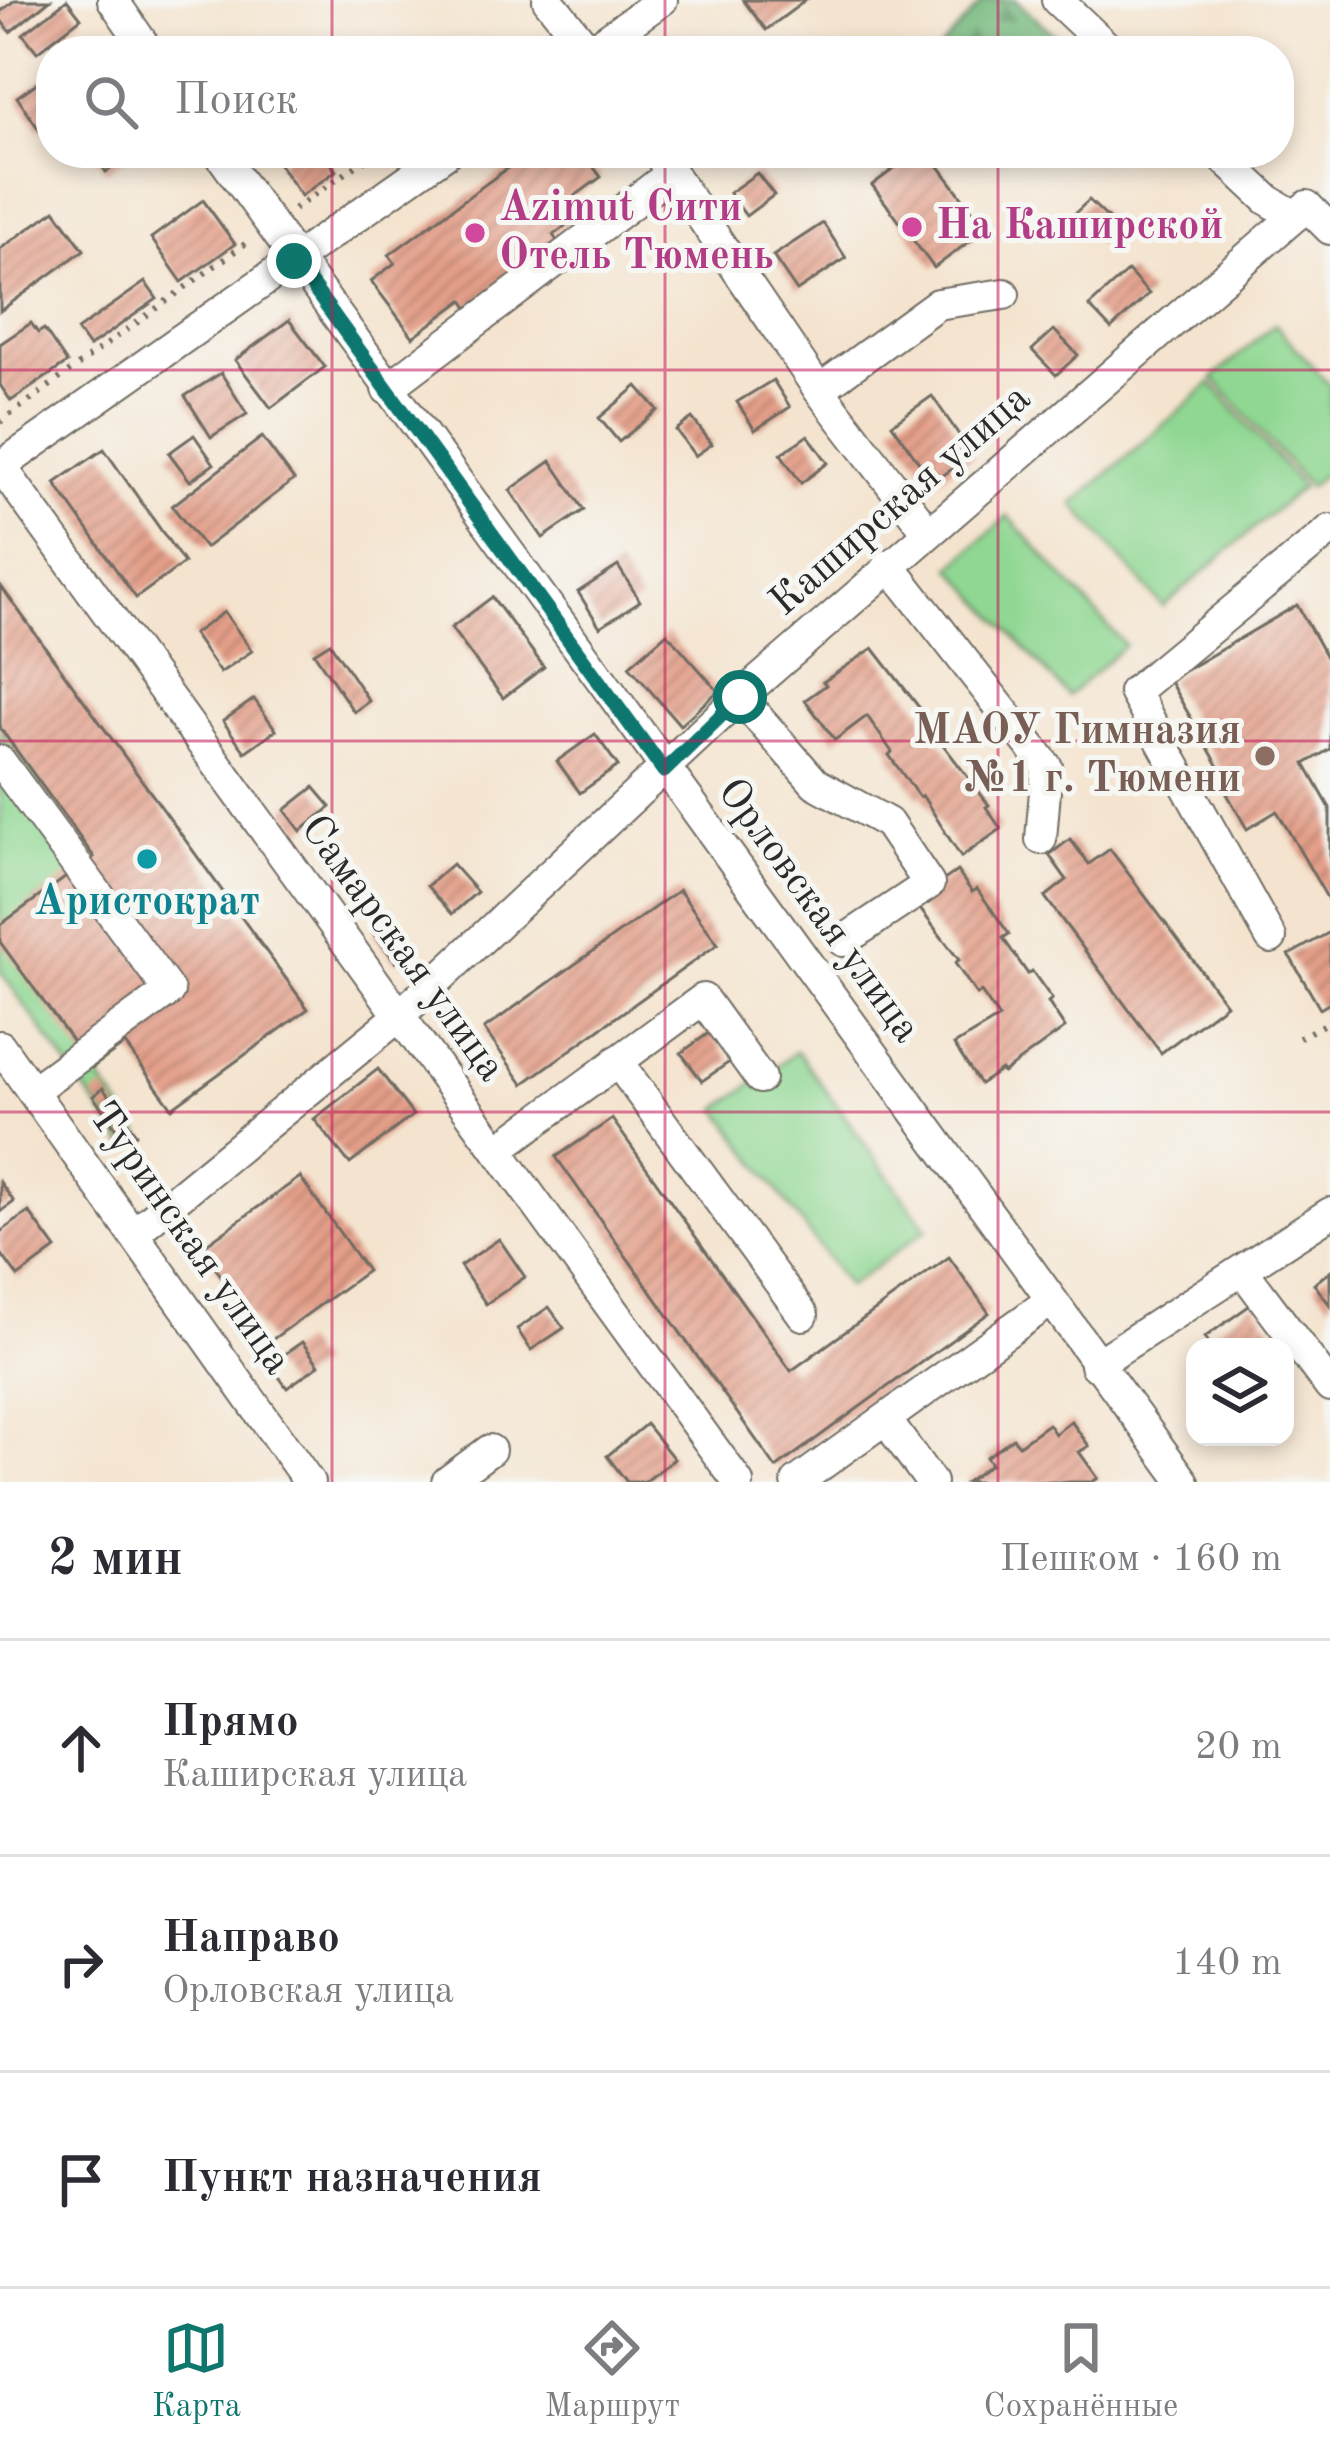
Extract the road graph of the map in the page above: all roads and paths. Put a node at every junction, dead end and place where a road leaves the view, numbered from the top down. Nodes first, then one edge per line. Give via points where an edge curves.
1 (113, 0) edge
2 (548, 0) edge
3 (662, 0) edge
4 (1057, 0) edge
5 (138, 36) edge
6 (577, 36) edge
7 (610, 36) edge
8 (1095, 36) edge
9 (229, 168) edge
10 (353, 168) edge
11 (425, 168) edge
12 (659, 168) edge
13 (668, 168) edge
14 (1234, 168) edge
15 (1295, 216) junction
16 (269, 226) junction
17 (1330, 229) edge
18 (294, 261) junction
19 (1004, 294) dead end
20 (387, 389) junction
21 (819, 390) junction
22 (0, 422) edge
23 (0, 466) edge
24 (1330, 530) edge
25 (928, 532) junction
26 (889, 565) junction
27 (740, 697) junction
28 (0, 761) edge
29 (664, 771) junction
30 (1041, 839) dead end
31 (1271, 938) dead end
32 (843, 941) dead end
33 (398, 1017) junction
34 (1330, 1021) edge
35 (1299, 1038) dead end
36 (0, 1046) edge
37 (617, 1061) junction
38 (760, 1078) dead end
39 (32, 1091) junction
40 (497, 1150) junction
41 (1330, 1213) edge
42 (134, 1233) junction
43 (1244, 1271) junction
44 (1049, 1301) junction
45 (803, 1315) dead end
46 (1095, 1365) junction
47 (1330, 1387) edge
48 (886, 1420) junction
49 (490, 1450) dead end
50 (309, 1482) edge
51 (447, 1482) edge
52 (737, 1482) edge
53 (796, 1482) edge
54 (931, 1482) edge
55 (1184, 1482) edge

1 - 5 street
2 - 6 street
3 - 7 street
4 - 8 street
9 - 16 street, Орловская улица
10 - 16 path
11 - 18 street
12 - 20 street
13 - 21 street
14 - 15 street
15 - 17 street via 1306,206
15 - 25 street, Каширская улица
16 - 18 street, Орловская улица
16 - 22 path
18 - 20 street, Орловская улица
18 - 23 street
19 - 21 street via 937,304
20 - 29 street, Орловская улица
21 - 25 street
23 - 33 street, Самарская улица
24 - 31 street via 1134,692
25 - 26 street, Каширская улица
26 - 27 street, Каширская улица
26 - 30 street via 1047,766
27 - 29 street, Каширская улица
27 - 32 street via 815,783 888,823 929,884
28 - 39 street via 169,991
29 - 33 street, Каширская улица
29 - 44 street, Орловская улица
33 - 40 street, Самарская улица
33 - 42 street, Каширская улица
34 - 35 path
36 - 39 street, Туринская улица
37 - 38 street via 703,999
37 - 40 street
37 - 45 street
39 - 42 street, Туринская улица
40 - 52 street, Самарская улица
41 - 43 street
42 - 50 street, Туринская улица
43 - 46 street
43 - 47 street
44 - 46 street, Орловская улица
44 - 48 street
46 - 55 street, Орловская улица
48 - 53 street
48 - 54 street
49 - 51 street

